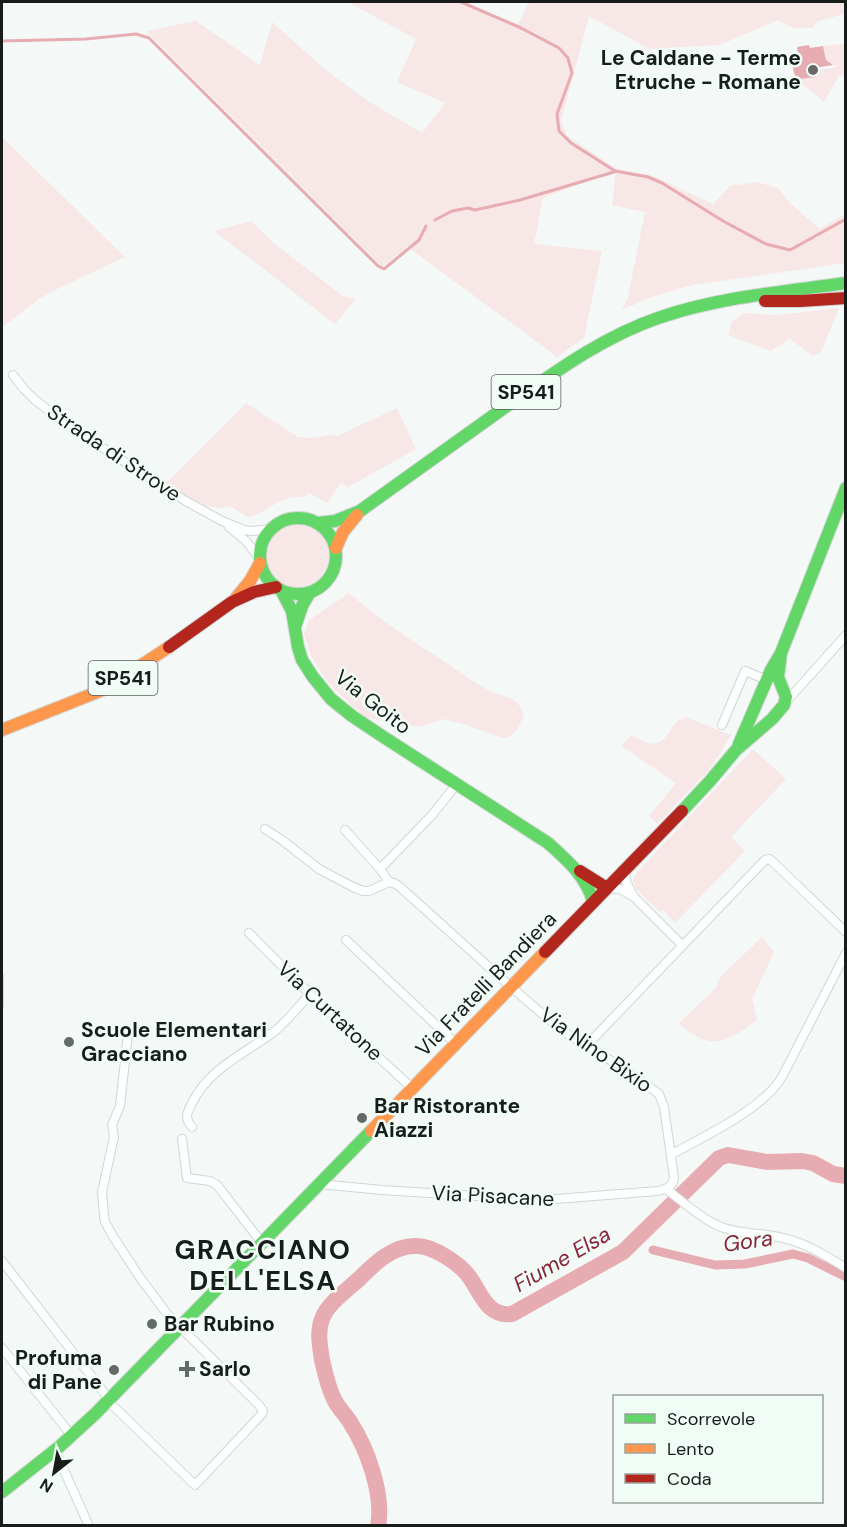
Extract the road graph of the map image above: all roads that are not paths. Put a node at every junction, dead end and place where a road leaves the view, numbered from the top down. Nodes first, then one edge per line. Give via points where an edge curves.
1 (846, 287) edge
2 (846, 298) edge
3 (765, 301) junction
4 (709, 304) junction
5 (13, 375) dead end
6 (846, 488) edge
7 (360, 511) junction
8 (222, 521) junction
9 (318, 522) junction
10 (270, 529) junction
11 (336, 548) junction
12 (260, 561) junction
13 (279, 588) junction
14 (310, 592) junction
15 (232, 602) junction
16 (295, 628) junction
17 (846, 634) edge
18 (781, 653) junction
19 (766, 683) junction
20 (784, 696) junction
21 (754, 711) junction
22 (770, 721) junction
23 (722, 725) dead end
24 (2, 730) edge
25 (736, 750) junction
26 (456, 784) junction
27 (265, 829) dead end
28 (345, 830) dead end
29 (571, 866) junction
30 (380, 869) junction
31 (625, 870) junction
32 (389, 882) junction
33 (607, 888) junction
34 (634, 897) junction
35 (593, 902) junction
36 (846, 932) edge
37 (249, 933) dead end
38 (346, 940) dead end
39 (682, 945) junction
40 (846, 953) edge
41 (511, 987) junction
42 (310, 994) junction
43 (128, 1034) dead end
44 (456, 1044) junction
45 (587, 1045) junction
46 (412, 1088) junction
47 (192, 1128) dead end
48 (182, 1139) dead end
49 (672, 1154) junction
50 (319, 1184) junction
51 (666, 1189) junction
52 (262, 1243) junction
53 (2, 1262) edge
54 (846, 1268) edge
55 (178, 1329) junction
56 (2, 1348) edge
57 (108, 1400) junction
58 (72, 1436) junction
59 (55, 1450) junction
60 (2, 1492) edge
61 (89, 1526) edge

1 - 3 main road, SP541
1 - 4 main road, SP541 via 724,299
2 - 3 main road
3 - 4 main road, SP541
4 - 7 main road, SP541 via 658,318 591,349
5 - 8 street, Strada di Strove via 35,400 72,428
6 - 18 main road, Via Fratelli Bandiera
7 - 9 main road, SP541 via 332,522
7 - 11 main road, SP541
8 - 10 street, Strada di Strove via 244,530
8 - 12 street, Strada di Strove via 246,541
9 - 10 main road, SP541 via 292,517
9 - 11 main road
10 - 12 main road, SP541 via 261,545
11 - 14 main road, SP541 via 334,570 320,587
12 - 13 main road via 263,572
12 - 15 main road, SP541 via 250,581
13 - 14 main road, SP541 via 292,593
13 - 15 main road, SP541 via 254,592
13 - 16 main road, Via Goito via 292,611
14 - 16 main road
15 - 24 main road, SP541 via 113,684
16 - 26 main road, Via Goito via 304,664 331,699
17 - 20 street
18 - 19 main road, Via Fratelli Bandiera
18 - 20 main road, Via Fratelli Bandiera via 778,676
19 - 20 main road
19 - 21 main road, Via Fratelli Bandiera
19 - 23 street via 746,670
20 - 22 main road, Via Fratelli Bandiera
21 - 22 main road
21 - 25 main road, Via Fratelli Bandiera
22 - 25 main road, Via Fratelli Bandiera
25 - 31 main road, Via Fratelli Bandiera
26 - 29 main road, Via Goito via 544,841
26 - 30 street
27 - 32 street via 319,869 353,887 369,891
28 - 30 street
29 - 33 main road, Via Goito
29 - 35 main road, Via Goito via 589,887
30 - 32 street
31 - 33 main road, Via Fratelli Bandiera
31 - 34 street
32 - 41 street, Via Nino Bixio via 400,887
33 - 34 street
33 - 35 main road, Via Fratelli Bandiera
34 - 39 street
35 - 41 main road, Via Fratelli Bandiera
36 - 39 street via 768,859
37 - 42 street, Via Curtatone
38 - 44 street
39 - 45 street
40 - 49 street via 775,1088 752,1108
41 - 44 main road, Via Fratelli Bandiera
41 - 45 street, Via Nino Bixio via 559,1028
42 - 46 street, Via Curtatone
42 - 47 street via 276,1029 224,1065 204,1085 187,1115
43 - 55 street via 120,1106 112,1125 114,1137 102,1192 104,1215 114,1238
44 - 46 main road, Via Fratelli Bandiera
45 - 49 street, Via Nino Bixio via 660,1096
46 - 50 main road, Via Fratelli Bandiera
48 - 52 street via 187,1178 217,1185
49 - 51 street, Via Nino Bixio via 674,1180
50 - 51 street, Via Pisacane via 543,1200
50 - 52 main road, Via Fratelli Bandiera
51 - 54 street via 723,1227 795,1241
52 - 55 main road, Via Fratelli Bandiera
53 - 57 street
55 - 57 main road, Via Fratelli Bandiera
55 - 57 street via 263,1411 195,1485
56 - 58 street
57 - 58 main road, Via Fratelli Bandiera
58 - 59 main road, Via Fratelli Bandiera
59 - 60 main road, Via Fratelli Bandiera
59 - 61 street

